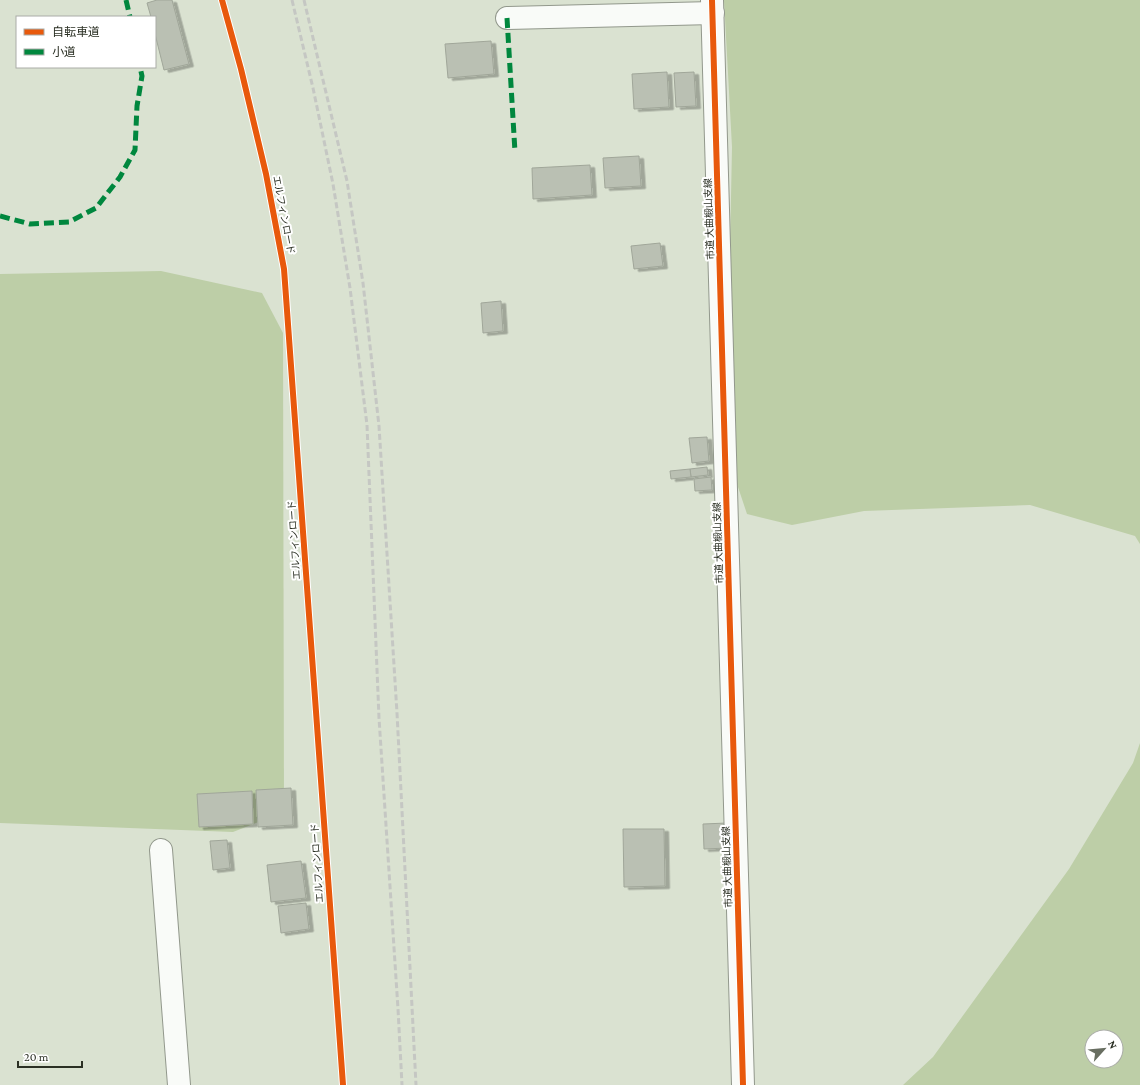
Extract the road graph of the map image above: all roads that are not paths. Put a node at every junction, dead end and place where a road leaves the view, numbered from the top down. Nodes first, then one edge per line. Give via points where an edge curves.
1 (713, 6) edge
2 (507, 18) dead end
3 (161, 850) dead end
4 (179, 1085) edge
5 (743, 1085) edge

1 - 2 street
1 - 5 street, 市道 大曲椴山支線
3 - 4 street

